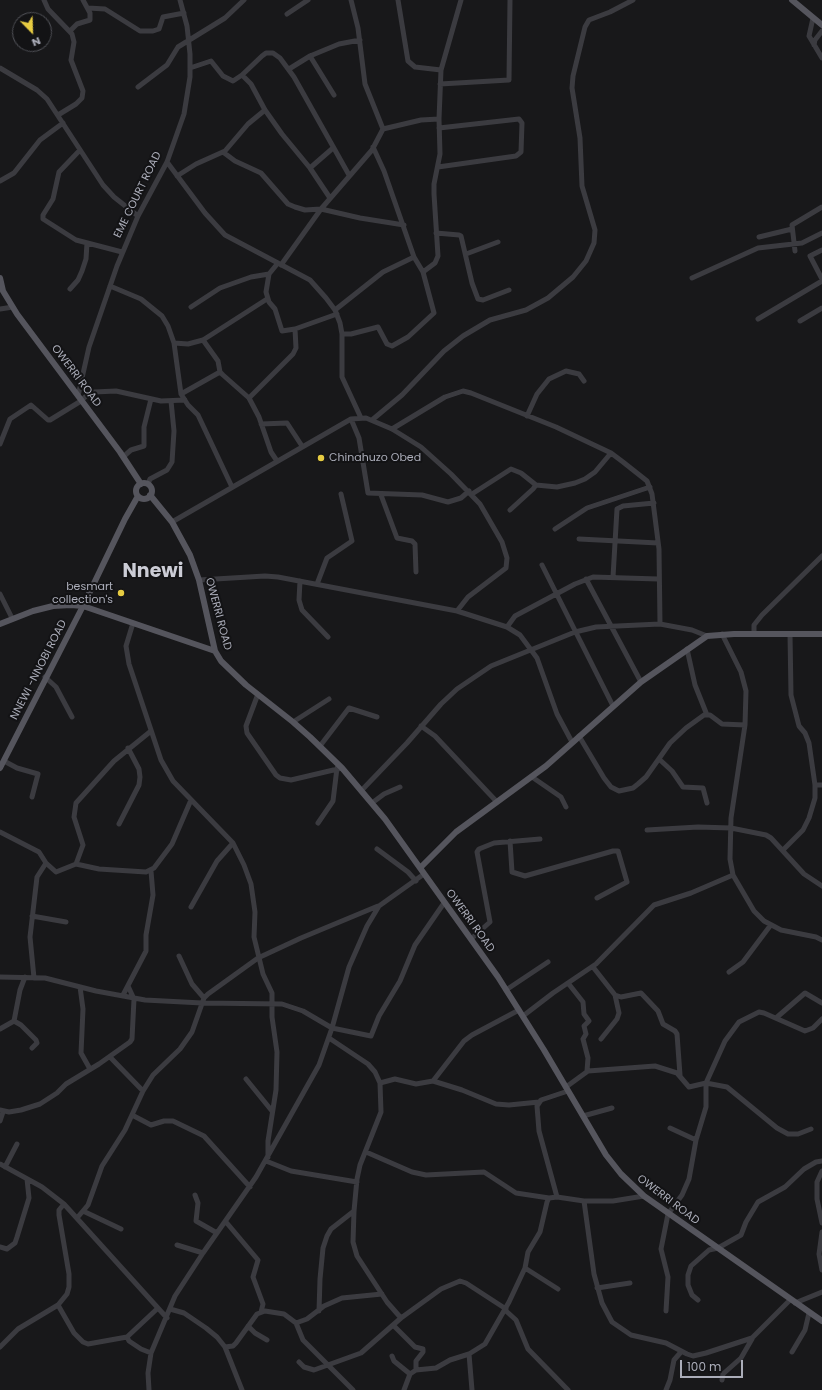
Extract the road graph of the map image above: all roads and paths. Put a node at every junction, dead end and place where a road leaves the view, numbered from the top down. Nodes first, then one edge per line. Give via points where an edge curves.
1 (44, 0) edge
2 (83, 0) edge
3 (180, 0) edge
4 (244, 0) edge
5 (308, 0) edge
6 (351, 0) edge
7 (398, 0) edge
8 (461, 0) edge
9 (510, 0) edge
10 (633, 0) edge
11 (792, 0) edge
12 (88, 8) junction
13 (184, 13) junction
14 (287, 14) dead end
15 (813, 18) junction
16 (822, 25) edge
17 (70, 30) junction
18 (822, 31) edge
19 (189, 40) junction
20 (360, 40) junction
21 (814, 45) junction
22 (310, 56) junction
23 (822, 58) edge
24 (0, 68) edge
25 (190, 68) junction
26 (288, 69) junction
27 (441, 70) junction
28 (242, 75) junction
29 (440, 84) junction
30 (138, 87) dead end
31 (334, 95) dead end
32 (265, 110) junction
33 (58, 115) junction
34 (439, 119) junction
35 (63, 123) junction
36 (439, 128) junction
37 (383, 129) junction
38 (373, 147) junction
39 (333, 148) junction
40 (80, 150) junction
41 (222, 152) junction
42 (167, 162) junction
43 (438, 167) junction
44 (310, 168) junction
45 (177, 176) junction
46 (349, 176) junction
47 (0, 181) edge
48 (330, 198) junction
49 (822, 207) edge
50 (321, 209) junction
51 (138, 216) junction
52 (404, 225) junction
53 (792, 229) junction
54 (436, 233) junction
55 (822, 233) edge
56 (759, 237) dead end
57 (498, 242) dead end
58 (87, 243) junction
59 (794, 244) junction
60 (822, 250) edge
61 (795, 251) dead end
62 (122, 252) junction
63 (466, 254) junction
64 (414, 257) junction
65 (279, 264) junction
66 (423, 272) junction
67 (269, 274) junction
68 (0, 278) edge
69 (692, 278) dead end
70 (822, 280) edge
71 (110, 286) junction
72 (70, 289) dead end
73 (509, 290) dead end
74 (267, 299) junction
75 (13, 307) junction
76 (191, 307) dead end
77 (822, 308) edge
78 (0, 309) edge
79 (336, 312) junction
80 (758, 319) dead end
81 (800, 321) dead end
82 (295, 329) junction
83 (342, 334) junction
84 (203, 340) junction
85 (174, 343) junction
86 (220, 372) junction
87 (584, 381) dead end
88 (181, 394) junction
89 (80, 398) junction
90 (249, 398) junction
91 (151, 399) junction
92 (185, 400) junction
93 (170, 401) junction
94 (527, 416) junction
95 (362, 418) junction
96 (351, 419) junction
97 (372, 420) junction
98 (261, 424) junction
99 (392, 429) junction
100 (0, 444) edge
101 (302, 446) junction
102 (611, 454) junction
103 (124, 457) junction
104 (277, 461) junction
105 (141, 484) junction
106 (148, 484) junction
107 (536, 485) junction
108 (232, 487) junction
109 (650, 487) junction
110 (470, 493) junction
111 (341, 494) dead end
112 (150, 495) junction
113 (381, 495) junction
114 (138, 496) junction
115 (654, 503) junction
116 (510, 510) dead end
117 (172, 522) junction
118 (554, 529) dead end
119 (579, 539) dead end
120 (615, 540) junction
121 (658, 543) junction
122 (822, 556) edge
123 (542, 565) dead end
124 (416, 572) dead end
125 (613, 577) junction
126 (586, 579) junction
127 (658, 579) junction
128 (199, 580) junction
129 (300, 581) junction
130 (317, 584) junction
131 (0, 594) edge
132 (556, 594) junction
133 (83, 606) junction
134 (457, 611) junction
135 (12, 618) junction
136 (133, 623) junction
137 (0, 624) edge
138 (660, 624) junction
139 (612, 626) junction
140 (507, 627) junction
141 (575, 632) junction
142 (722, 634) junction
143 (754, 634) junction
144 (790, 634) junction
145 (822, 634) edge
146 (707, 636) junction
147 (328, 637) dead end
148 (531, 649) junction
149 (687, 649) junction
150 (215, 652) junction
151 (45, 677) junction
152 (640, 682) junction
153 (258, 694) junction
154 (329, 700) dead end
155 (614, 706) junction
156 (707, 715) junction
157 (72, 717) dead end
158 (377, 717) dead end
159 (293, 722) junction
160 (745, 725) junction
161 (421, 726) junction
162 (151, 731) junction
163 (579, 736) junction
164 (572, 742) junction
165 (320, 746) junction
166 (128, 748) junction
167 (659, 759) junction
168 (4, 761) junction
169 (0, 768) edge
170 (339, 768) junction
171 (532, 777) junction
172 (815, 785) junction
173 (822, 785) edge
174 (400, 787) dead end
175 (361, 791) junction
176 (32, 797) dead end
177 (191, 800) junction
178 (497, 802) junction
179 (707, 803) dead end
180 (372, 804) junction
181 (566, 807) dead end
182 (318, 823) dead end
183 (119, 824) dead end
184 (732, 828) junction
185 (647, 830) dead end
186 (0, 832) edge
187 (540, 839) dead end
188 (510, 842) junction
189 (233, 843) junction
190 (377, 849) dead end
191 (783, 850) junction
192 (46, 863) junction
193 (76, 864) junction
194 (420, 868) junction
195 (151, 871) junction
196 (424, 874) junction
197 (733, 875) junction
198 (416, 881) junction
199 (822, 886) edge
200 (597, 898) dead end
201 (444, 903) junction
202 (379, 906) junction
203 (191, 907) dead end
204 (32, 916) junction
205 (66, 922) dead end
206 (770, 926) junction
207 (471, 939) junction
208 (822, 940) edge
209 (179, 956) dead end
210 (258, 958) junction
211 (548, 962) dead end
212 (593, 967) junction
213 (729, 972) dead end
214 (0, 977) edge
215 (25, 977) junction
216 (34, 978) junction
217 (568, 983) junction
218 (128, 986) junction
219 (80, 988) junction
220 (506, 990) junction
221 (123, 995) junction
222 (615, 996) junction
223 (134, 999) junction
224 (203, 1001) junction
225 (272, 1002) junction
226 (822, 1003) edge
227 (519, 1010) junction
228 (523, 1016) junction
229 (776, 1018) junction
230 (822, 1019) edge
231 (14, 1021) junction
232 (332, 1028) junction
233 (0, 1029) edge
234 (329, 1038) junction
235 (601, 1040) dead end
236 (32, 1048) dead end
237 (110, 1057) junction
238 (90, 1069) junction
239 (587, 1071) junction
240 (680, 1076) junction
241 (246, 1079) dead end
242 (433, 1081) junction
243 (380, 1083) junction
244 (706, 1083) junction
245 (567, 1089) junction
246 (143, 1091) junction
247 (539, 1102) junction
248 (612, 1108) dead end
249 (2, 1111) edge
250 (272, 1112) junction
251 (132, 1115) junction
252 (583, 1116) junction
253 (0, 1121) edge
254 (670, 1128) dead end
255 (811, 1129) dead end
256 (696, 1140) junction
257 (17, 1144) dead end
258 (366, 1152) junction
259 (267, 1159) junction
260 (822, 1161) edge
261 (2, 1166) edge
262 (822, 1171) edge
263 (27, 1179) junction
264 (357, 1182) junction
265 (250, 1187) junction
266 (195, 1196) dead end
267 (644, 1196) junction
268 (556, 1197) junction
269 (549, 1198) junction
270 (584, 1201) junction
271 (64, 1204) junction
272 (84, 1211) junction
273 (354, 1211) junction
274 (668, 1214) junction
275 (77, 1218) junction
276 (226, 1222) junction
277 (822, 1223) edge
278 (122, 1230) dead end
279 (822, 1232) edge
280 (218, 1233) junction
281 (177, 1245) dead end
282 (0, 1246) edge
283 (718, 1248) junction
284 (203, 1253) junction
285 (821, 1254) edge
286 (525, 1268) junction
287 (822, 1270) edge
288 (630, 1283) dead end
289 (597, 1288) junction
290 (558, 1289) dead end
291 (822, 1292) edge
292 (382, 1294) junction
293 (698, 1300) dead end
294 (792, 1302) junction
295 (58, 1306) junction
296 (158, 1308) junction
297 (170, 1309) junction
298 (506, 1309) junction
299 (319, 1311) junction
300 (666, 1311) dead end
301 (261, 1312) junction
302 (809, 1313) junction
303 (167, 1318) junction
304 (401, 1318) junction
305 (822, 1321) edge
306 (296, 1323) junction
307 (393, 1325) junction
308 (248, 1326) junction
309 (127, 1337) junction
310 (752, 1338) junction
311 (267, 1340) dead end
312 (0, 1347) edge
313 (225, 1347) junction
314 (681, 1352) junction
315 (792, 1352) dead end
316 (151, 1353) junction
317 (469, 1354) junction
318 (392, 1356) dead end
319 (299, 1362) dead end
320 (327, 1364) junction
321 (416, 1370) junction
322 (410, 1374) junction
323 (722, 1380) dead end
324 (149, 1390) edge
325 (242, 1390) edge
326 (353, 1390) edge
327 (404, 1390) edge
328 (472, 1390) edge
329 (568, 1390) edge
330 (666, 1390) edge

1 - 17 street via 48,10
2 - 12 street
3 - 13 street, EME COURT ROAD
4 - 19 street via 225,18
5 - 14 street
6 - 20 street
7 - 27 street via 408,61 415,67
8 - 27 street
9 - 29 street via 508,80
10 - 97 street via 589,20 585,26 573,76 582,186 595,230 594,243 586,261 573,277 548,298 526,310 490,320 463,336
11 - 15 main road
12 - 13 street via 105,9 140,31 159,29 163,17
12 - 17 street via 90,20 76,24
13 - 19 street, EME COURT ROAD
15 - 16 main road
15 - 21 street via 809,36
17 - 33 street via 74,42 72,60 84,94 76,104
18 - 21 street
19 - 25 street, EME COURT ROAD
19 - 30 street via 176,50 167,65
20 - 22 street via 339,44
20 - 37 street via 365,84
21 - 23 street
22 - 26 street
22 - 31 street
24 - 33 street via 37,90
25 - 28 street via 211,61 229,80 233,81
25 - 42 street, EME COURT ROAD via 184,114
26 - 28 street via 280,58 270,52
26 - 39 street
27 - 29 street
28 - 32 street via 251,84
29 - 34 street
32 - 41 street
32 - 44 street
33 - 35 street
34 - 36 street
34 - 37 street via 421,120
35 - 40 street
35 - 47 street via 40,140 14,173
36 - 43 street
36 - 43 street via 519,119 522,123 521,152 516,156
37 - 38 street
38 - 46 street
38 - 52 street
39 - 44 street
39 - 46 street
40 - 51 street via 103,185
40 - 58 street via 58,172 53,198 43,219 68,236
41 - 45 street
41 - 50 street via 261,173 288,204 305,210
42 - 45 street
42 - 51 street, EME COURT ROAD
43 - 54 street via 434,194
44 - 48 street
45 - 65 street via 225,235
46 - 48 street
48 - 50 street
49 - 53 street via 794,224
50 - 52 street
50 - 65 street
51 - 62 street, EME COURT ROAD
52 - 64 street
53 - 56 street
53 - 59 street
54 - 63 street via 459,235 463,240
54 - 66 street via 438,256 435,263
55 - 59 street
57 - 63 street
58 - 62 street
58 - 72 street via 82,271
59 - 61 street
59 - 69 street via 758,248
60 - 70 street via 810,256
62 - 71 street, EME COURT ROAD
63 - 73 street via 478,299 483,300
64 - 66 street
64 - 79 street via 383,272
65 - 67 street
65 - 79 street via 310,280
66 - 83 street via 434,313 408,336 390,346 378,327
67 - 74 street via 266,283
67 - 76 street via 251,277 220,288
68 - 75 main road, OWERRI ROAD
70 - 80 street
71 - 85 street via 142,299 151,306 162,316
71 - 89 street, EME COURT ROAD via 89,347
74 - 82 street via 276,309 282,331
74 - 84 street
75 - 78 street
75 - 89 main road, OWERRI ROAD
77 - 81 street
79 - 82 street
79 - 83 street
82 - 90 street via 296,348 293,354
83 - 95 street via 342,376
84 - 85 street via 188,344
84 - 86 street via 218,360
85 - 88 street
86 - 88 street
86 - 90 street
87 - 94 street via 579,374 566,371 549,379 537,394
88 - 92 street
89 - 91 street via 88,394 116,391
89 - 100 street via 50,420 34,406 27,406 10,419
89 - 103 main road, OWERRI ROAD
90 - 98 street
91 - 93 street
91 - 103 street via 144,427 144,446 131,450
92 - 93 street
92 - 108 street via 198,414
93 - 106 street via 174,431 172,462 167,470 150,479
94 - 99 street via 463,391 445,397
94 - 102 street
95 - 96 street
95 - 97 street
96 - 101 street
96 - 113 street via 359,438 366,469 367,491
97 - 99 street
98 - 101 street via 287,423
98 - 104 street
99 - 110 street via 421,447
101 - 104 street
102 - 107 street via 599,469 585,479 557,487
102 - 109 street via 635,471
103 - 105 main road, OWERRI ROAD
104 - 108 street
105 - 106 main road
105 - 114 main road via 136,489
106 - 112 main road
107 - 110 street via 521,473 511,469
107 - 116 street
108 - 117 street
109 - 115 street
109 - 118 street via 587,508
110 - 113 street via 448,502 422,495
110 - 134 street via 485,511 502,542 507,564 502,573 468,597
111 - 130 street via 352,541 327,558
112 - 114 main road via 143,498
112 - 117 main road, OWERRI ROAD
113 - 124 street via 397,538 415,544
114 - 133 main road, NNEWI -NNOBI ROAD
115 - 120 street via 623,506 617,509
115 - 121 street
117 - 128 main road, OWERRI ROAD via 190,555
119 - 120 street
120 - 121 street
120 - 125 street
121 - 127 street
122 - 143 street via 762,615 754,625
123 - 132 street
125 - 126 street
125 - 127 street
126 - 132 street
126 - 139 street
127 - 138 street
128 - 129 street via 265,576
128 - 150 main road, OWERRI ROAD
129 - 130 street
129 - 147 street via 299,600 302,610
130 - 134 street
131 - 135 street
132 - 140 street via 515,616
132 - 141 street
133 - 135 main road via 54,606
133 - 136 main road
133 - 151 main road, NNEWI -NNOBI ROAD
134 - 140 street
135 - 137 main road
136 - 150 main road
136 - 162 street via 127,650 129,664
138 - 139 street
138 - 146 street via 692,630
139 - 141 street
139 - 152 street
140 - 148 street via 520,635
141 - 148 street
141 - 155 street
142 - 143 main road
142 - 146 main road
142 - 160 street via 745,682
143 - 144 main road
144 - 145 main road
144 - 172 street via 791,695 799,726 809,743
146 - 149 main road
148 - 161 street via 491,666 457,689
148 - 164 street via 543,672 557,714
149 - 152 main road
149 - 156 street via 695,685
150 - 153 main road, OWERRI ROAD via 225,667
151 - 157 street via 56,687
151 - 168 main road, NNEWI -NNOBI ROAD
152 - 155 main road
153 - 159 main road, OWERRI ROAD
153 - 170 street via 246,726 247,733 276,775 291,780
154 - 159 street
155 - 163 main road
156 - 160 street via 722,724
156 - 167 street via 686,728
158 - 165 street via 349,708
159 - 165 main road, OWERRI ROAD
160 - 184 street via 732,804
161 - 175 street
161 - 178 street via 435,736
162 - 166 street
162 - 177 street via 166,770
163 - 164 main road
163 - 167 street via 604,778 611,787 619,791 633,788
164 - 171 main road
165 - 170 main road, OWERRI ROAD
166 - 183 street via 139,769 140,777
166 - 193 street via 74,807 74,817 83,845
167 - 179 street via 672,771 683,787 704,788
168 - 169 main road, NNEWI -NNOBI ROAD
168 - 176 street via 38,774
170 - 175 main road, OWERRI ROAD
170 - 182 street via 333,802
171 - 178 main road
171 - 181 street via 561,797
172 - 173 street
172 - 191 street via 815,798 809,818 803,830
174 - 180 street via 384,794
175 - 180 main road, OWERRI ROAD
177 - 189 street
177 - 195 street via 172,844
178 - 194 main road via 456,832
180 - 194 main road, OWERRI ROAD
184 - 185 street
184 - 191 street via 766,835
184 - 197 street via 730,859
186 - 192 street via 40,852
187 - 188 street
188 - 200 street via 512,872 525,876 618,851 627,882
188 - 207 street via 494,843 477,852 490,922
189 - 203 street via 216,861
189 - 210 street via 251,884 255,912 254,938
190 - 198 street
191 - 199 street via 804,874
192 - 193 street via 56,872
192 - 204 street via 37,877
193 - 195 street via 124,872
194 - 196 main road, OWERRI ROAD
195 - 218 street via 153,895 146,935 146,952
196 - 198 street
196 - 201 main road, OWERRI ROAD
197 - 206 street via 754,911
197 - 212 street via 654,905
198 - 202 street
201 - 207 main road, OWERRI ROAD
201 - 232 street via 415,945 400,981 379,1016 371,1036
202 - 210 street
202 - 232 street via 349,967
204 - 205 street
204 - 216 street via 30,937
206 - 208 street
206 - 213 street via 743,962
207 - 220 main road, OWERRI ROAD
209 - 224 street
210 - 224 street via 212,990
210 - 225 street via 272,993
211 - 220 street
212 - 217 street
212 - 222 street
214 - 215 street
215 - 216 street
215 - 231 street
216 - 219 street via 45,978
217 - 228 street
217 - 239 street via 583,1002 584,1014 589,1021 584,1026 586,1034 583,1039 588,1058
218 - 221 street
218 - 223 street
219 - 221 street
219 - 238 street via 83,1009 81,1053
220 - 227 main road, OWERRI ROAD
221 - 223 street
222 - 235 street via 619,1016
222 - 240 street via 641,993 658,1011 663,1024 675,1030
223 - 224 street
223 - 237 street via 132,1040
224 - 225 street
224 - 246 street via 192,1032
225 - 232 street via 292,1006
225 - 250 street via 272,1024 277,1052 276,1090
226 - 229 street via 804,993
227 - 228 main road, OWERRI ROAD
227 - 242 street via 464,1041
228 - 245 main road, OWERRI ROAD
229 - 230 street via 805,1031 813,1028
229 - 244 street via 759,1012 739,1022 725,1041
231 - 233 street
231 - 236 street via 36,1040
232 - 234 street
234 - 243 street via 368,1064
234 - 259 street via 319,1065
237 - 238 street
237 - 246 street
238 - 249 street via 40,1104 21,1110
239 - 240 street via 655,1066
239 - 245 street
240 - 244 street via 689,1087
241 - 250 street
242 - 243 street via 416,1084 395,1079
242 - 247 street via 496,1104
243 - 258 street via 381,1112
244 - 255 street via 727,1087 788,1134 798,1134
244 - 256 street via 706,1107
245 - 247 street
245 - 252 main road, OWERRI ROAD
246 - 251 street
247 - 268 street via 539,1131
248 - 252 street
249 - 253 street
250 - 259 street
251 - 265 street via 151,1125 172,1121 204,1136
251 - 272 street via 106,1159
252 - 267 main road, OWERRI ROAD via 614,1166
254 - 256 street
256 - 274 street via 689,1179 682,1195
257 - 261 street
258 - 264 street via 360,1165
258 - 269 street via 412,1172 426,1175 484,1172 516,1193
259 - 264 street via 291,1171
259 - 265 street
260 - 283 street via 804,1169 785,1187 758,1202 741,1235
261 - 263 street
262 - 277 street via 817,1182 817,1199
263 - 271 street via 53,1194
263 - 282 street via 29,1198 15,1243 7,1249
264 - 273 street
265 - 276 street
266 - 280 street via 198,1203 196,1221
267 - 270 street via 624,1201
267 - 274 main road, OWERRI ROAD
268 - 269 street
268 - 270 street
269 - 286 street via 540,1232 528,1252
270 - 289 street
271 - 275 street
271 - 295 street via 59,1210 59,1215 69,1288
272 - 275 street
272 - 278 street
273 - 292 street via 353,1242 357,1256
273 - 299 street via 331,1229 327,1236 323,1248
274 - 283 main road, OWERRI ROAD
274 - 300 street via 661,1249 668,1277
275 - 296 street
276 - 280 street
276 - 301 street via 258,1260 252,1277 263,1304
279 - 285 street
280 - 284 street
281 - 284 street
283 - 293 street via 709,1250 691,1266 688,1285 692,1295
283 - 294 main road, OWERRI ROAD
284 - 297 street
285 - 287 street
286 - 290 street
286 - 298 street
288 - 289 street
289 - 314 street via 607,1315 618,1327 631,1334 666,1343
291 - 294 street
292 - 299 street via 342,1298 329,1303
292 - 304 street
294 - 302 main road, OWERRI ROAD
294 - 310 street
295 - 309 street via 74,1333 83,1342 94,1344
295 - 312 street via 18,1329
296 - 303 street
296 - 309 street
297 - 303 street
297 - 313 street via 184,1313 206,1328
298 - 304 street via 460,1281 441,1289
298 - 317 street via 485,1344
298 - 329 street via 516,1320 528,1349
299 - 306 street
301 - 306 street via 284,1314
301 - 308 street
302 - 305 main road, OWERRI ROAD
302 - 315 street via 805,1330
303 - 316 street
304 - 307 street
306 - 320 street via 303,1340
307 - 320 street via 361,1352
307 - 321 street via 415,1347 423,1349 416,1361
308 - 311 street
308 - 313 street via 233,1346
309 - 316 street via 141,1349
310 - 314 street via 693,1356
310 - 323 street via 741,1358 723,1374
313 - 325 street
314 - 330 street via 674,1360
316 - 324 street
317 - 321 street via 431,1369
317 - 328 street
318 - 322 street via 394,1362
319 - 320 street via 304,1367 314,1370
320 - 326 street
321 - 322 street
322 - 327 street

